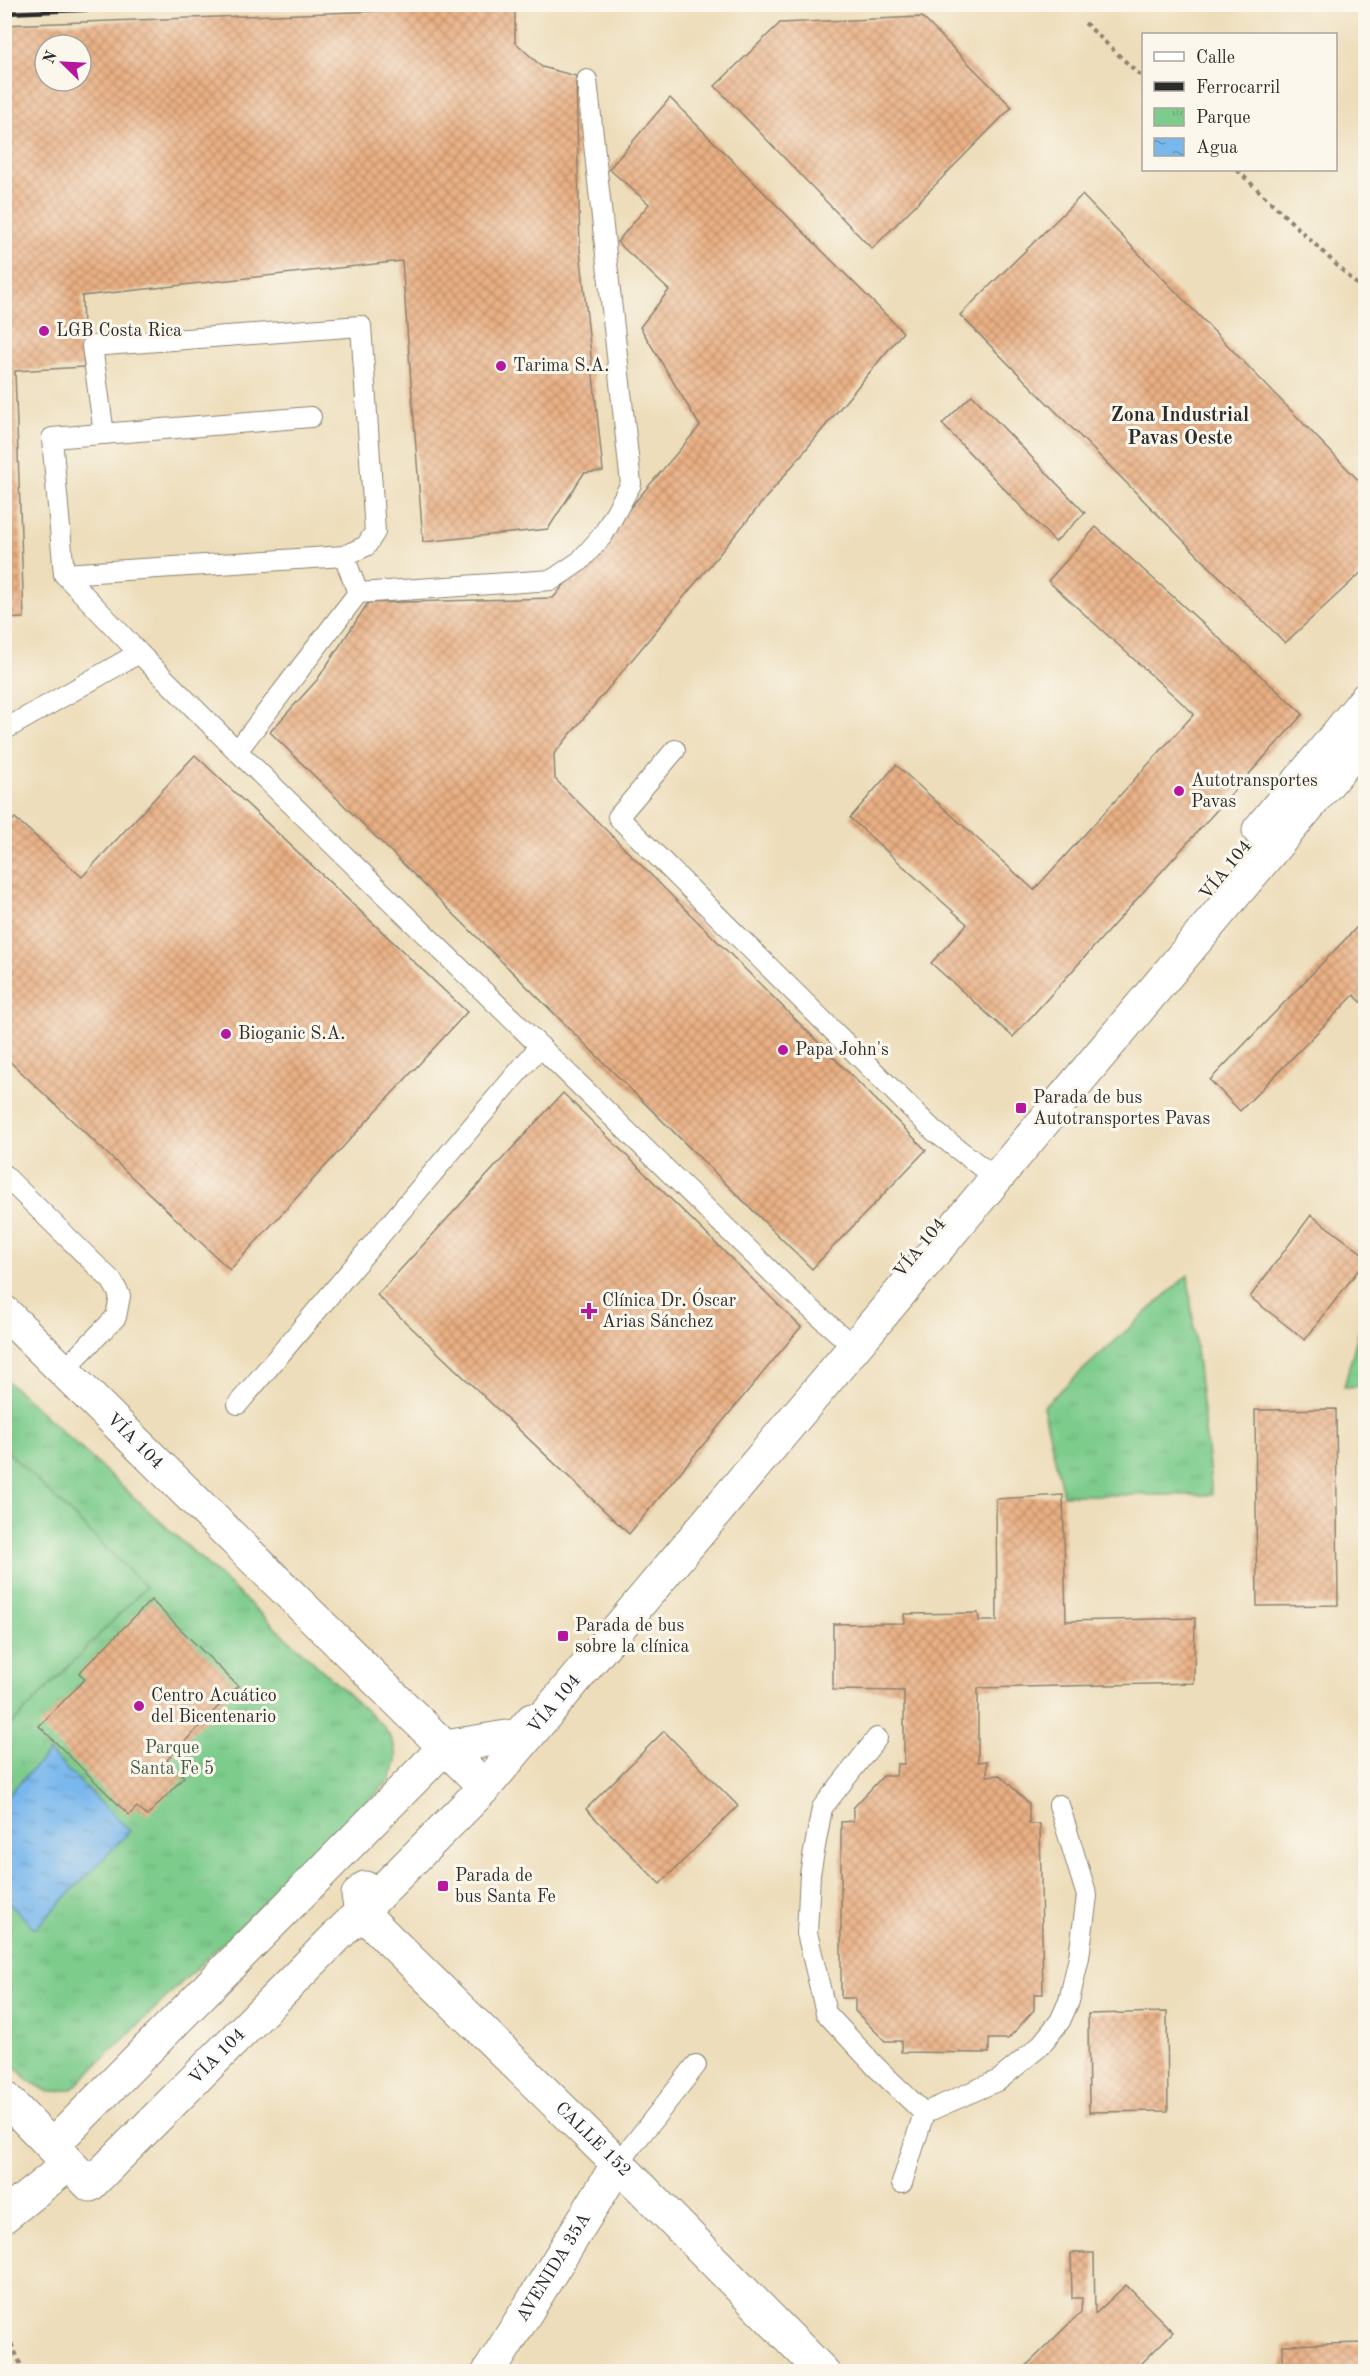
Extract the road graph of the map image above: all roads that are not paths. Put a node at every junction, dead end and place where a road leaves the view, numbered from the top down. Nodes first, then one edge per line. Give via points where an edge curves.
1 (586, 80) dead end
2 (311, 417) dead end
3 (104, 434) junction
4 (344, 556) junction
5 (64, 574) junction
6 (358, 593) junction
7 (139, 653) junction
8 (1365, 699) edge
9 (4, 730) edge
10 (1365, 738) edge
11 (675, 750) dead end
12 (237, 751) junction
13 (540, 1046) junction
14 (984, 1169) junction
15 (4, 1175) edge
16 (4, 1312) edge
17 (846, 1340) junction
18 (65, 1369) junction
19 (238, 1404) dead end
20 (519, 1735) junction
21 (877, 1738) dead end
22 (445, 1747) junction
23 (480, 1783) junction
24 (1059, 1805) dead end
25 (362, 1912) junction
26 (696, 2065) dead end
27 (4, 2097) edge
28 (924, 2113) junction
29 (61, 2155) junction
30 (618, 2164) junction
31 (902, 2183) dead end
32 (4, 2216) edge
33 (815, 2368) edge
34 (489, 2372) edge

1 - 6 lane via 631,484 603,535 580,561 552,580
2 - 3 lane
3 - 4 lane via 92,346 361,326 375,532 366,546
3 - 5 lane via 52,438
4 - 5 lane
4 - 6 lane
5 - 7 lane
6 - 12 lane
7 - 9 lane
7 - 12 lane
8 - 14 main road, VÍA 104
10 - 23 main road, VÍA 104
11 - 14 lane via 618,817 934,1131
12 - 13 lane
13 - 17 lane
13 - 19 lane
14 - 17 main road, VÍA 104
15 - 18 lane via 112,1281 120,1296 116,1317
16 - 18 main road, VÍA 104
17 - 20 main road, VÍA 104 via 617,1622
18 - 22 main road, VÍA 104
20 - 22 main road, VÍA 104
20 - 23 main road
21 - 28 lane via 822,1808 810,1874 807,1934 826,2013
22 - 23 main road, VÍA 104
22 - 29 main road
23 - 25 main road, VÍA 104
24 - 28 lane via 1087,1896 1069,2001 1060,2021 1039,2047 999,2080
25 - 29 main road, VÍA 104 via 90,2186
25 - 30 main road, CALLE 152
26 - 30 lane
27 - 29 main road, VÍA 104
28 - 31 lane
29 - 32 main road
30 - 33 main road, CALLE 152
30 - 34 main road, AVENIDA 35A

